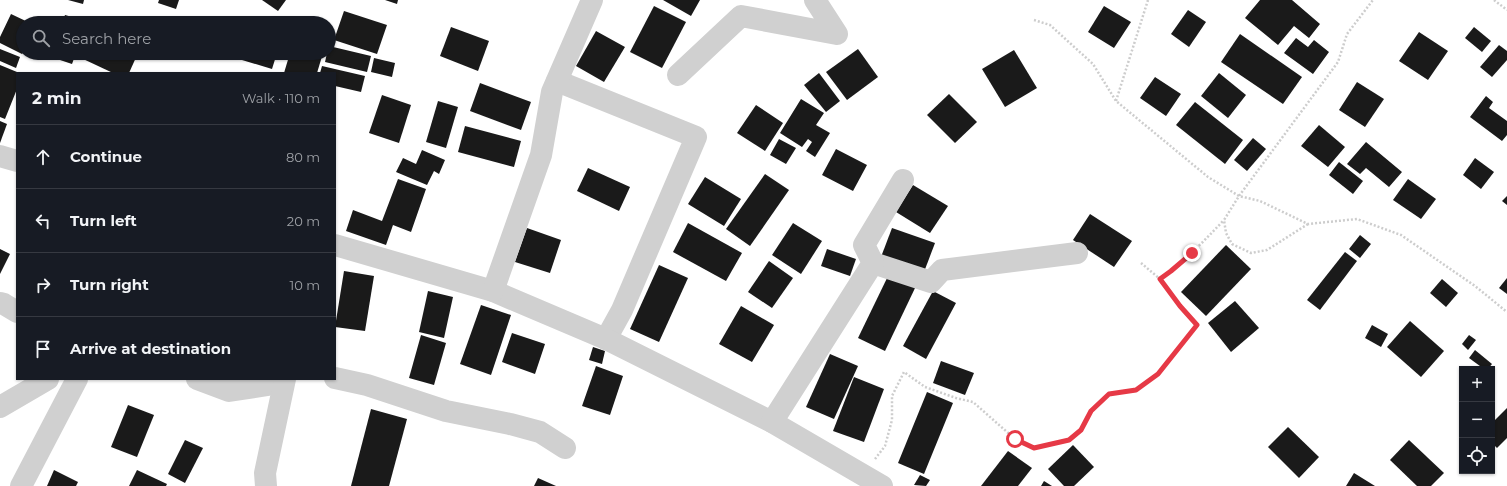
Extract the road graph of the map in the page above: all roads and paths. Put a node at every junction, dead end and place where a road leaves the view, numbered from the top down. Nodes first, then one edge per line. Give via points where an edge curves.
1 (592, 0) edge
2 (815, 0) edge
3 (1148, 0) edge
4 (1373, 0) edge
5 (1494, 0) edge
6 (1507, 10) edge
7 (1034, 20) dead end
8 (678, 75) dead end
9 (557, 81) junction
10 (1116, 101) junction
11 (0, 156) edge
12 (16, 161) edge
13 (903, 180) dead end
14 (1239, 196) junction
15 (1224, 220) junction
16 (1308, 224) junction
17 (336, 246) edge
18 (1077, 253) dead end
19 (873, 263) junction
20 (1141, 263) dead end
21 (1160, 279) junction
22 (493, 292) junction
23 (0, 303) edge
24 (16, 311) edge
25 (1507, 312) edge
26 (606, 340) junction
27 (336, 378) edge
28 (46, 380) edge
29 (76, 380) edge
30 (200, 380) edge
31 (274, 380) edge
32 (285, 380) edge
33 (0, 408) edge
34 (772, 422) junction
35 (565, 448) dead end
36 (863, 475) junction
37 (21, 486) edge
38 (266, 486) edge
39 (882, 486) edge

1 - 9 street
2 - 8 street via 837,34 741,16
3 - 10 path
4 - 14 path via 1347,34 1338,62
5 - 6 path
7 - 10 path via 1050,25 1093,64
9 - 22 street via 552,92 541,155
9 - 26 street via 696,136 622,310
10 - 14 path via 1208,177
11 - 12 street
13 - 19 street via 864,245
14 - 15 path
14 - 16 path via 1260,200
15 - 16 path via 1232,244 1251,253 1267,250
15 - 21 path via 1192,253
16 - 25 path via 1357,219 1401,235 1475,286
17 - 22 street
18 - 19 street via 942,270 931,282
19 - 34 street
20 - 21 path
21 - 36 path via 1197,325 1158,374 1136,390 1109,394 1091,411 1081,430 1069,440 1034,448 1015,439 973,402 925,387 904,372 892,396 892,420 885,446
22 - 26 street
23 - 24 street
26 - 34 street
27 - 35 street via 368,385 446,411 540,432
28 - 33 street
29 - 37 street
30 - 31 street via 229,391 268,385
32 - 38 street via 265,473
34 - 36 street
36 - 39 street

